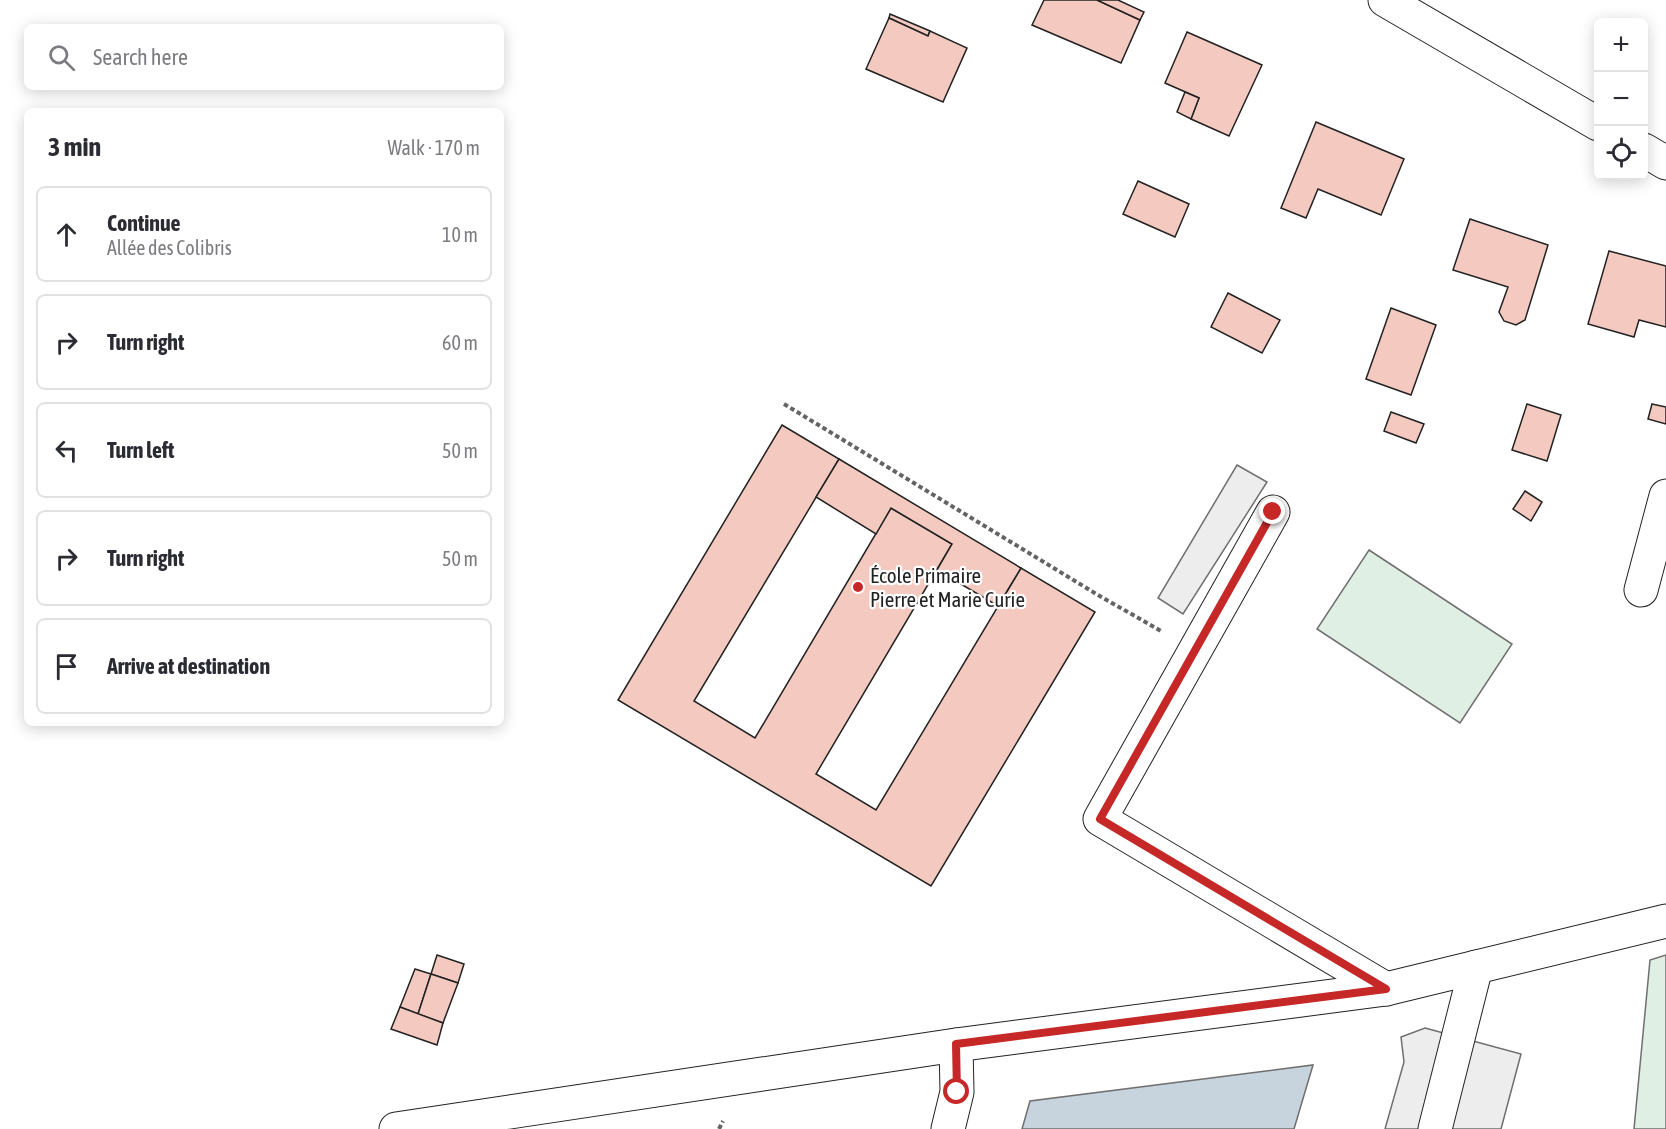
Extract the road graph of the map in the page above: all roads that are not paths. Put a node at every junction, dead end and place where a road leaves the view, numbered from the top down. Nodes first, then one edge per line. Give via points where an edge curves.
1 (1385, 0) edge
2 (1594, 121) edge
3 (1648, 152) edge
4 (1666, 163) edge
5 (1666, 496) edge
6 (1273, 512) dead end
7 (1641, 590) dead end
8 (1666, 921) edge
9 (1476, 967) junction
10 (1386, 989) junction
11 (956, 1044) junction
12 (396, 1129) edge
13 (948, 1129) edge
14 (1435, 1129) edge

1 - 2 street
3 - 4 street
5 - 7 street
6 - 10 street via 1100,819
8 - 9 street
9 - 10 street
9 - 14 street
10 - 11 street
11 - 12 street
11 - 13 street via 957,1092

